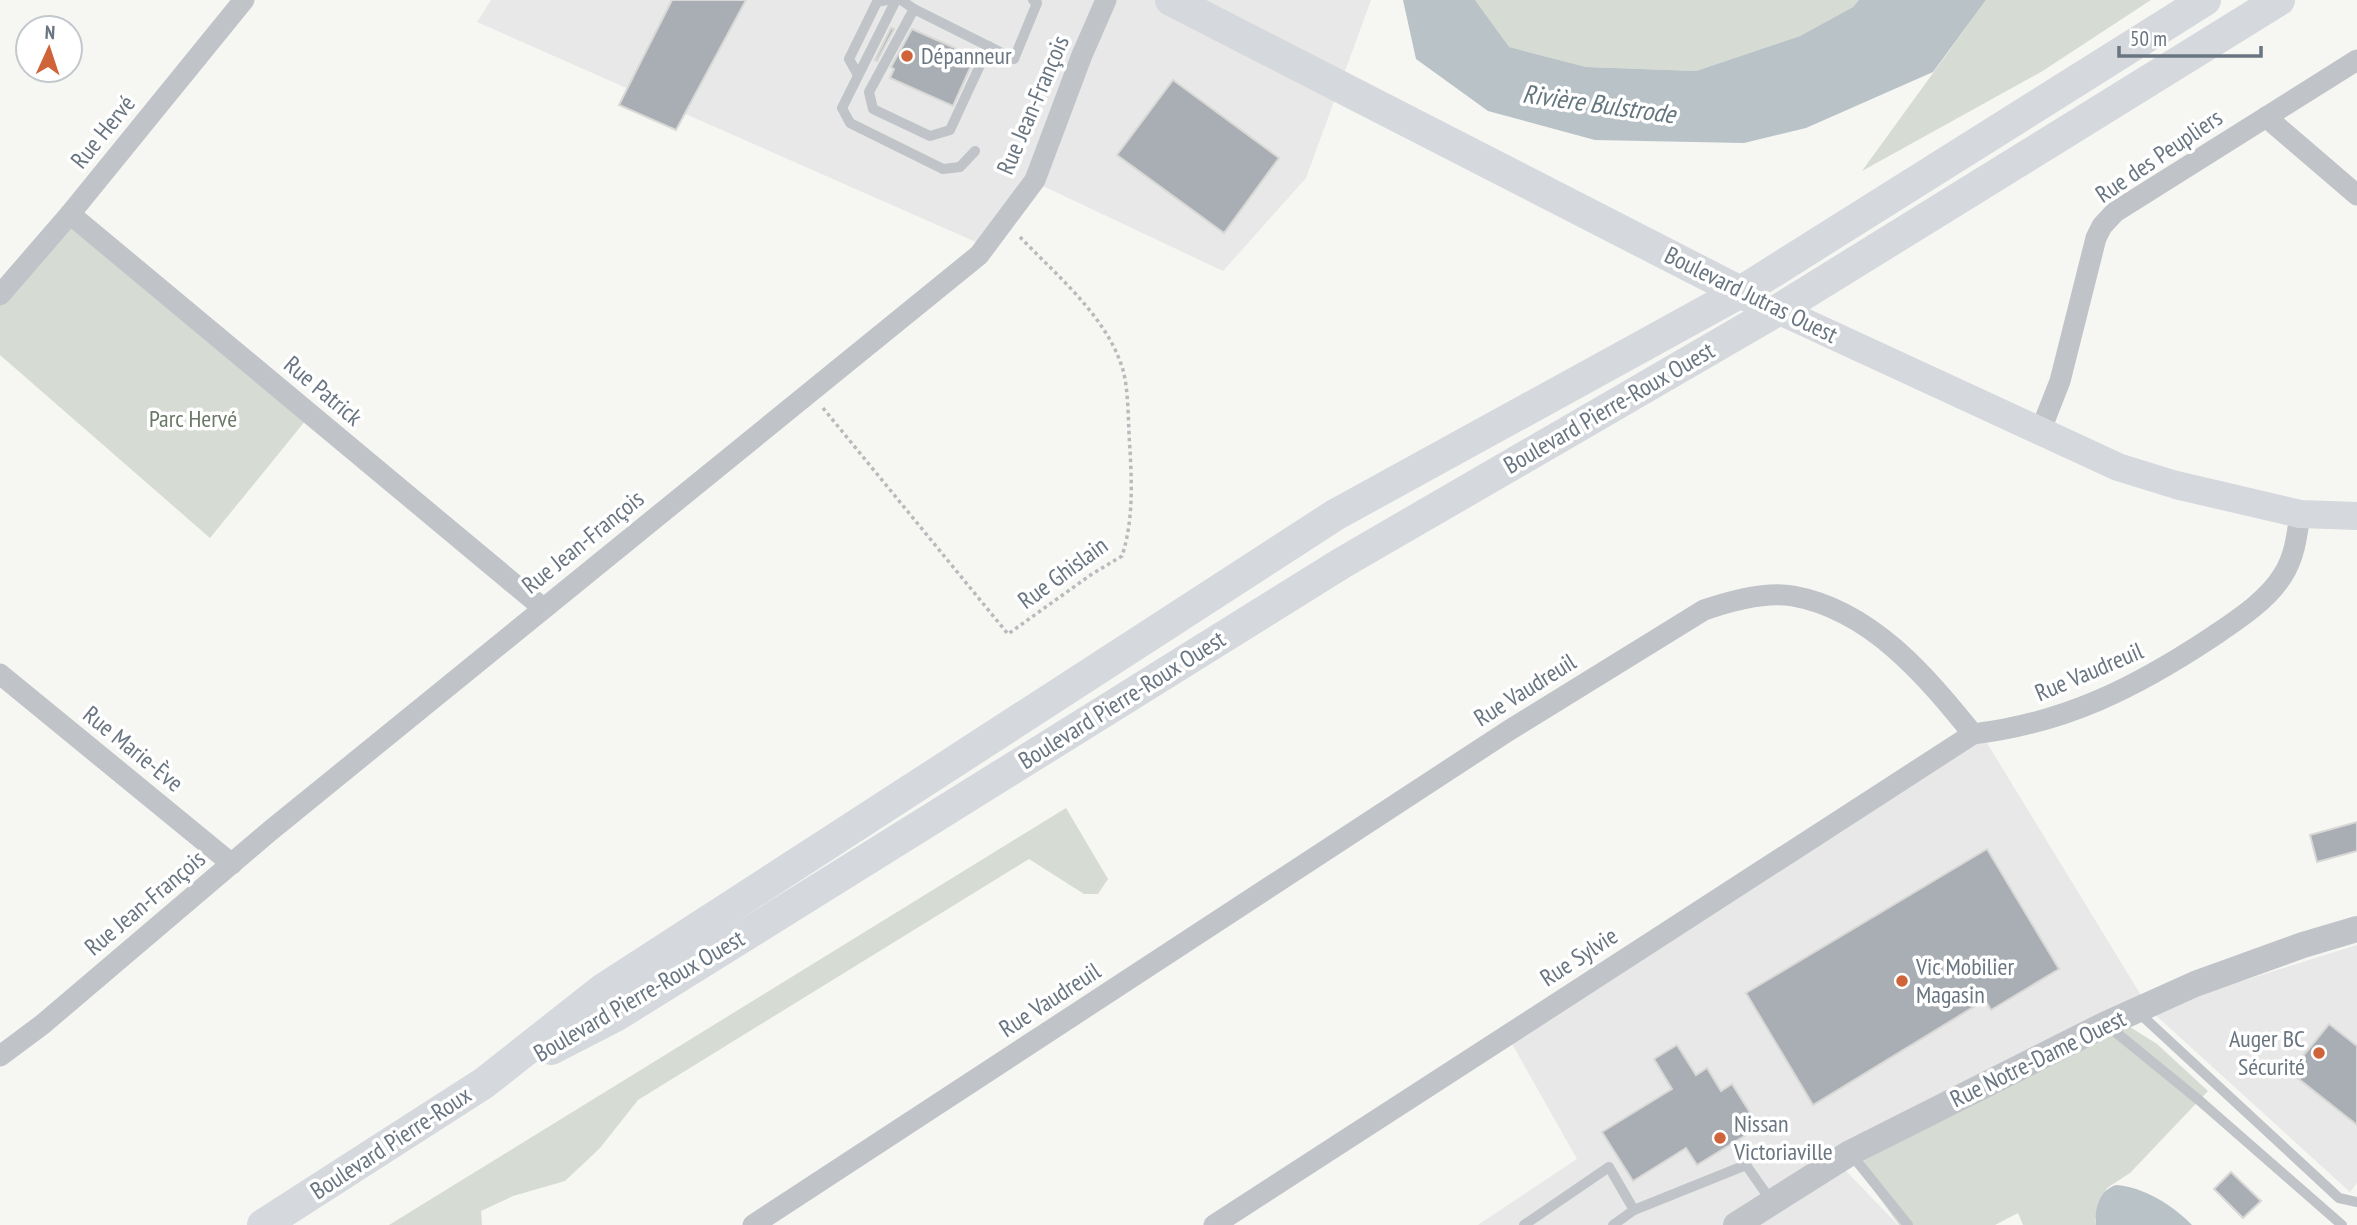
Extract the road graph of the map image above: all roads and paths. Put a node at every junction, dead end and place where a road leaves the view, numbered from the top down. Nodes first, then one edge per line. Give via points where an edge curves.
1 (244, 0) edge
2 (887, 0) edge
3 (898, 0) edge
4 (1033, 0) edge
5 (1106, 0) edge
6 (1171, 0) edge
7 (2205, 0) edge
8 (2279, 0) edge
9 (914, 9) junction
10 (989, 46) junction
11 (2357, 60) edge
12 (858, 75) junction
13 (2266, 117) junction
14 (975, 151) dead end
15 (2357, 195) edge
16 (70, 214) junction
17 (1005, 222) junction
18 (1740, 293) junction
19 (0, 295) edge
20 (1778, 310) junction
21 (810, 393) junction
22 (2040, 432) junction
23 (2300, 514) junction
24 (2357, 516) edge
25 (543, 608) junction
26 (0, 674) edge
27 (1973, 734) junction
28 (232, 864) junction
29 (2357, 929) edge
30 (2136, 1011) junction
31 (2106, 1024) junction
32 (0, 1056) edge
33 (484, 1083) junction
34 (1850, 1153) junction
35 (1772, 1202) junction
36 (2357, 1202) edge
37 (1634, 1210) junction
38 (263, 1225) edge
39 (753, 1225) edge
40 (1214, 1225) edge
41 (1524, 1225) edge
42 (1613, 1225) edge
43 (1736, 1225) edge
44 (1908, 1225) edge
45 (2342, 1225) edge

1 - 16 street, Rue Hervé
2 - 12 lane via 877,2 849,59
3 - 9 lane
3 - 12 lane
4 - 10 lane via 1037,3 1014,59
5 - 17 street, Rue Jean-François via 1035,180
6 - 18 main road, Boulevard Jutras Ouest
7 - 18 main road, Boulevard Pierre-Roux Ouest
8 - 20 main road, Boulevard Pierre-Roux Ouest
9 - 10 lane
9 - 10 lane via 869,92 873,109 930,136 950,130
11 - 13 street, Rue des Peupliers
12 - 14 lane via 842,108 850,122 943,169 960,167
13 - 15 street
13 - 22 street, Rue des Peupliers via 2115,212 2102,226 2060,381
16 - 19 street, Rue Hervé
16 - 25 street, Rue Patrick
17 - 21 street, Rue Jean-François via 979,255
17 - 21 path, Rue Ghislain via 1080,300 1101,327 1124,371 1132,489 1122,556 1008,634
18 - 20 main road, Boulevard Jutras Ouest
18 - 33 main road, Boulevard Pierre-Roux Ouest via 1335,515 603,990
20 - 22 main road, Boulevard Jutras Ouest
20 - 33 main road, Boulevard Pierre-Roux Ouest via 1342,563 617,1015
21 - 25 street, Rue Jean-François
22 - 23 main road, Boulevard Jutras Ouest via 2118,467
23 - 24 main road, Boulevard Jutras Ouest
23 - 27 street, Rue Vaudreuil via 2296,546 2284,574 2269,593 2202,644 2111,696 2057,718
25 - 28 street, Rue Jean-François
26 - 28 street, Rue Marie-Ève
27 - 39 street, Rue Vaudreuil via 1876,631 1833,607 1791,595 1739,598 1704,610 1508,732
27 - 40 street, Rue Sylvie
28 - 32 street, Rue Jean-François
29 - 30 street, Rue Notre-Dame Ouest via 2195,984
30 - 31 street, Rue Notre-Dame Ouest
30 - 36 lane via 2339,1198
31 - 34 street, Rue Notre-Dame Ouest
31 - 45 lane
33 - 38 main road, Boulevard Pierre-Roux
34 - 35 street, Rue Notre-Dame Ouest
34 - 44 lane
35 - 37 lane via 1746,1166
35 - 43 street, Rue Notre-Dame Ouest
37 - 41 lane via 1609,1167
37 - 42 lane

